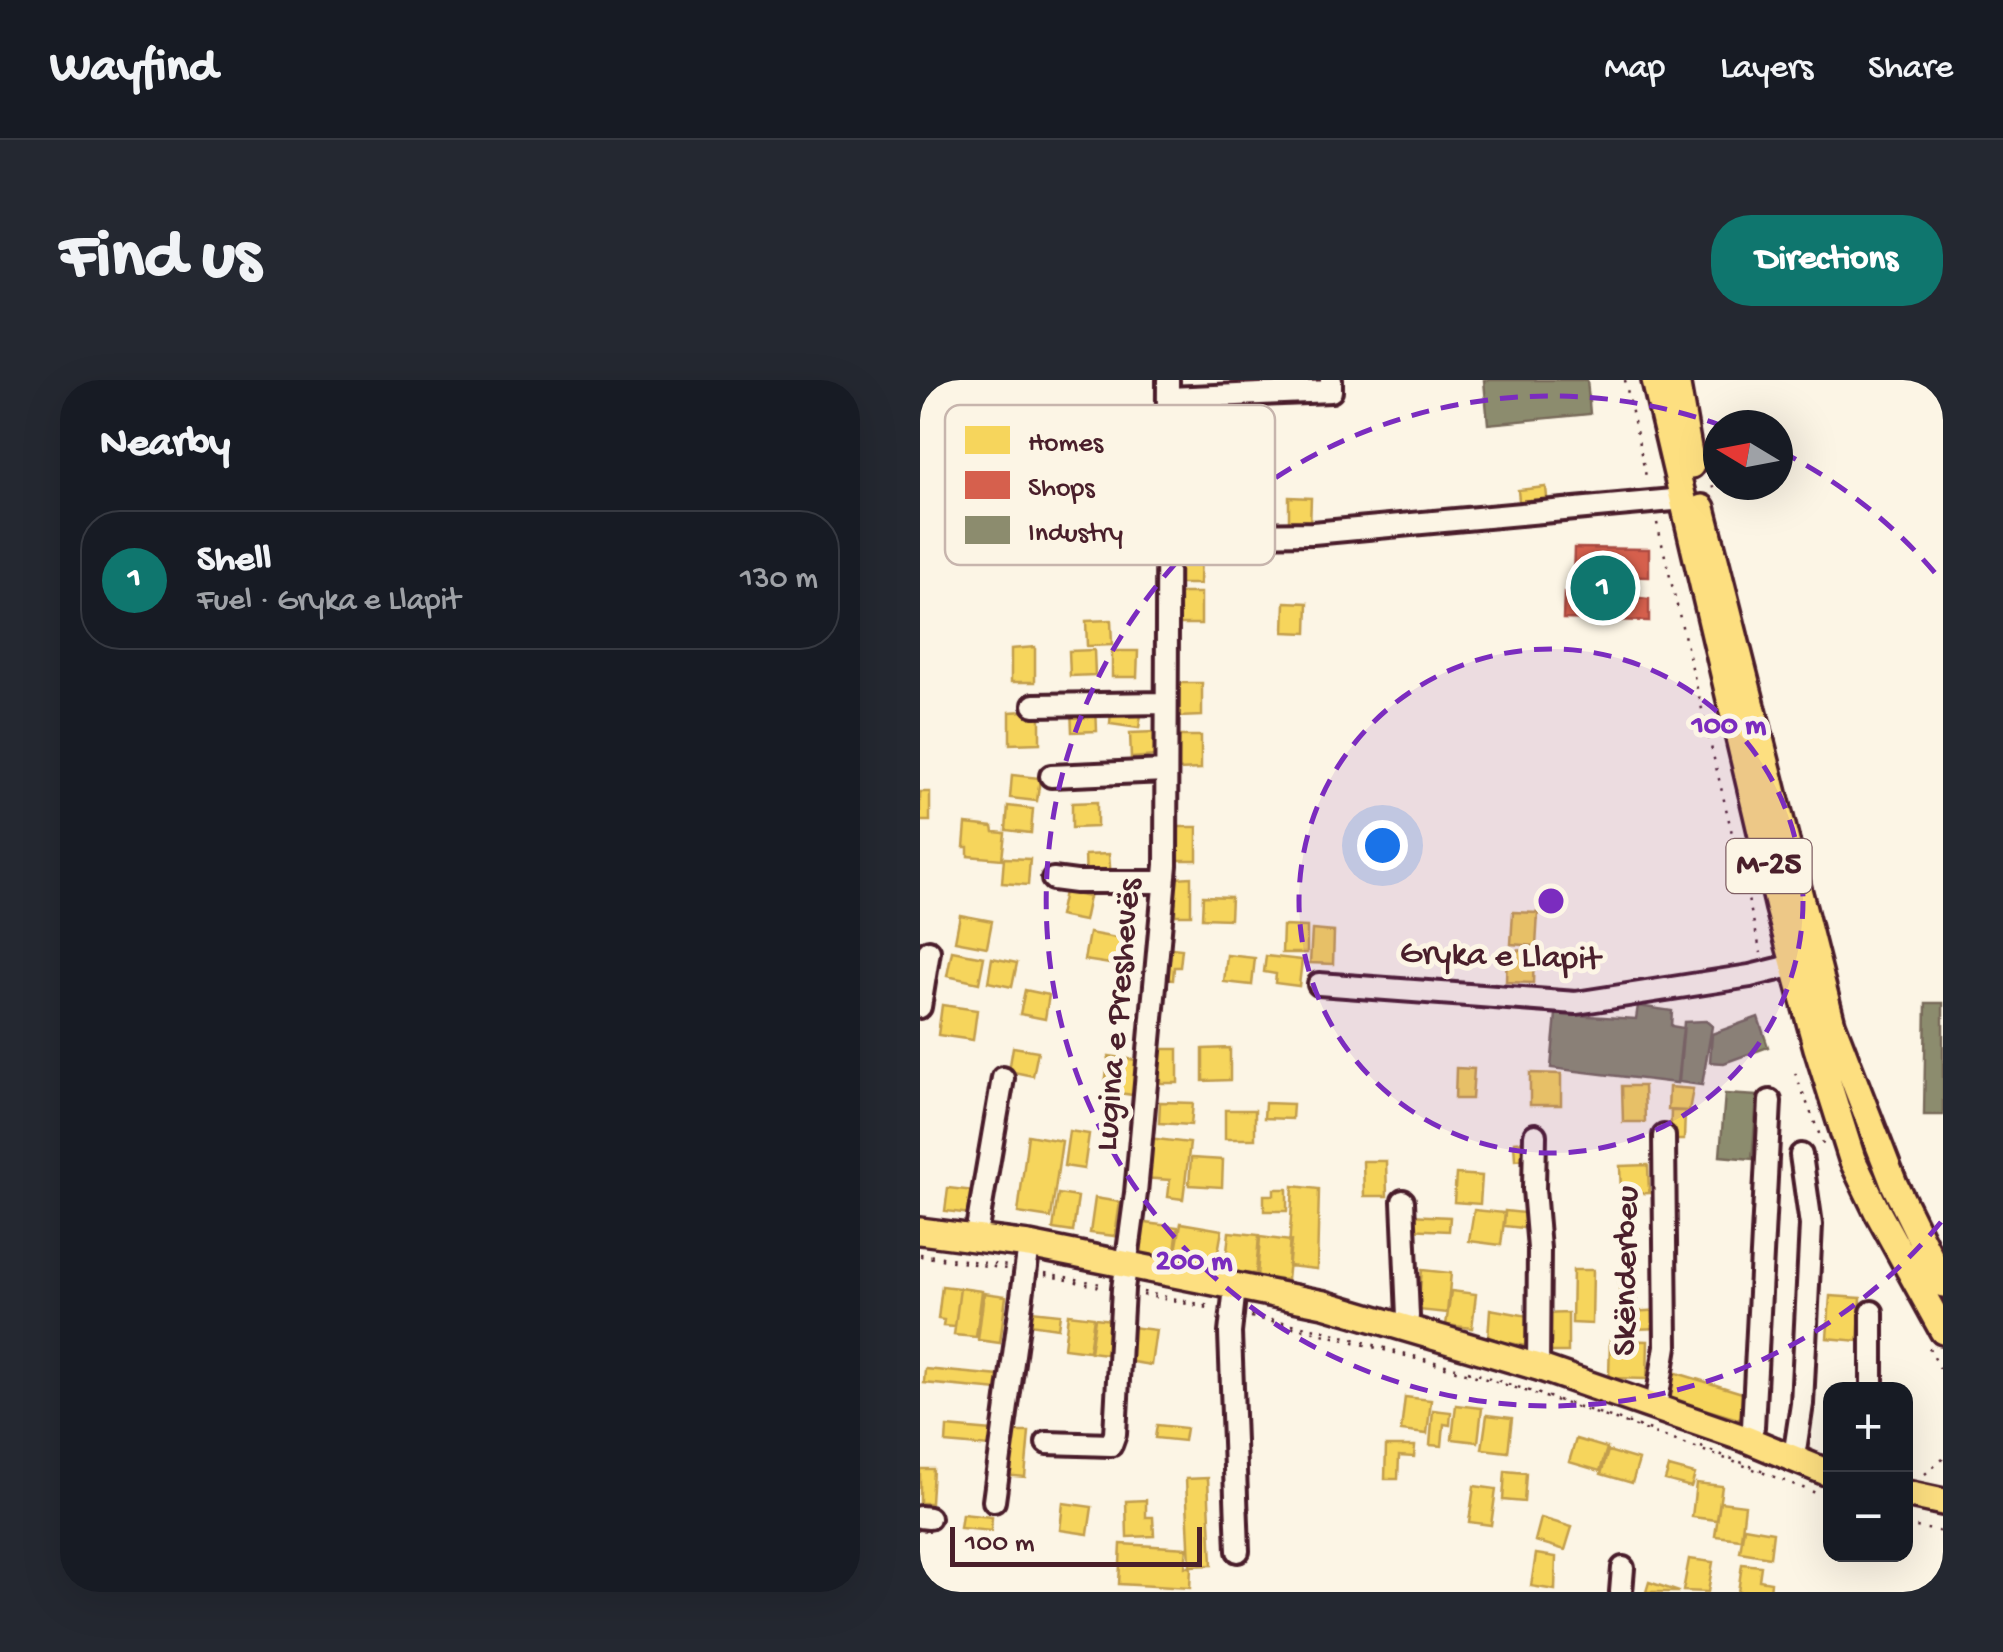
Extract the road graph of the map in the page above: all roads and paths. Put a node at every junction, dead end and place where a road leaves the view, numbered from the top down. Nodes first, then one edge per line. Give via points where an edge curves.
1 (1331, 380) edge
2 (1625, 380) edge
3 (1655, 380) edge
4 (1676, 380) edge
5 (1169, 389) edge
6 (1684, 499) junction
7 (1652, 501) junction
8 (1275, 534) edge
9 (1169, 565) edge
10 (1164, 703) junction
11 (1034, 705) dead end
12 (1165, 772) junction
13 (1052, 776) dead end
14 (1054, 879) dead end
15 (1164, 882) junction
16 (930, 951) dead end
17 (1795, 965) junction
18 (1766, 972) junction
19 (1320, 984) dead end
20 (920, 1008) edge
21 (1004, 1078) dead end
22 (1770, 1101) dead end
23 (1535, 1135) dead end
24 (1664, 1136) dead end
25 (1800, 1155) dead end
26 (1403, 1202) dead end
27 (920, 1232) edge
28 (972, 1238) junction
29 (920, 1255) edge
30 (1027, 1262) junction
31 (1125, 1282) junction
32 (1943, 1284) edge
33 (1232, 1303) junction
34 (1872, 1312) dead end
35 (1404, 1326) junction
36 (1943, 1332) edge
37 (1538, 1367) junction
38 (1872, 1382) edge
39 (1656, 1407) junction
40 (1746, 1439) junction
41 (1047, 1444) dead end
42 (1794, 1457) junction
43 (1943, 1459) edge
44 (1826, 1472) edge
45 (1927, 1491) edge
46 (1823, 1495) edge
47 (994, 1501) dead end
48 (1913, 1526) edge
49 (1943, 1532) edge
50 (1238, 1551) dead end
51 (1623, 1568) dead end
52 (1621, 1592) edge

1 - 5 street via 1331,391
2 - 7 path
3 - 6 main road, M-25
4 - 32 main road, M-25 via 1692,470 1832,1024 1894,1184
6 - 7 street
6 - 17 main road, M-25
7 - 8 street
7 - 18 path
9 - 10 street, Lugina e Preshevës
10 - 11 street
10 - 12 street, Lugina e Preshevës
12 - 13 street
12 - 15 street, Lugina e Preshevës
14 - 15 street
15 - 31 street, Lugina e Preshevës
16 - 20 street
17 - 18 street, Gryka e Llapit
17 - 36 main road, M-25 via 1852,1158
18 - 19 street, Gryka e Llapit via 1576,1003
21 - 28 street
22 - 40 street via 1753,1427
23 - 37 street
24 - 39 street, Skënderbeu via 1667,1315
25 - 42 street via 1811,1225
26 - 35 street
27 - 28 main road, Skënderbeu
28 - 30 main road, Skënderbeu
29 - 30 path
30 - 31 main road, Skënderbeu
30 - 31 path
30 - 47 street
31 - 33 main road, Skënderbeu
31 - 33 path
31 - 41 street, Lugina e Preshevës via 1116,1434 1110,1445
33 - 35 main road, Skënderbeu via 1324,1304
33 - 46 path via 1512,1386
33 - 50 street
34 - 38 street
35 - 37 main road, Skënderbeu
37 - 39 main road, Skënderbeu
39 - 40 main road, Skënderbeu
40 - 42 main road, Skënderbeu
42 - 44 main road, Skënderbeu
43 - 45 path
48 - 49 path
51 - 52 street

